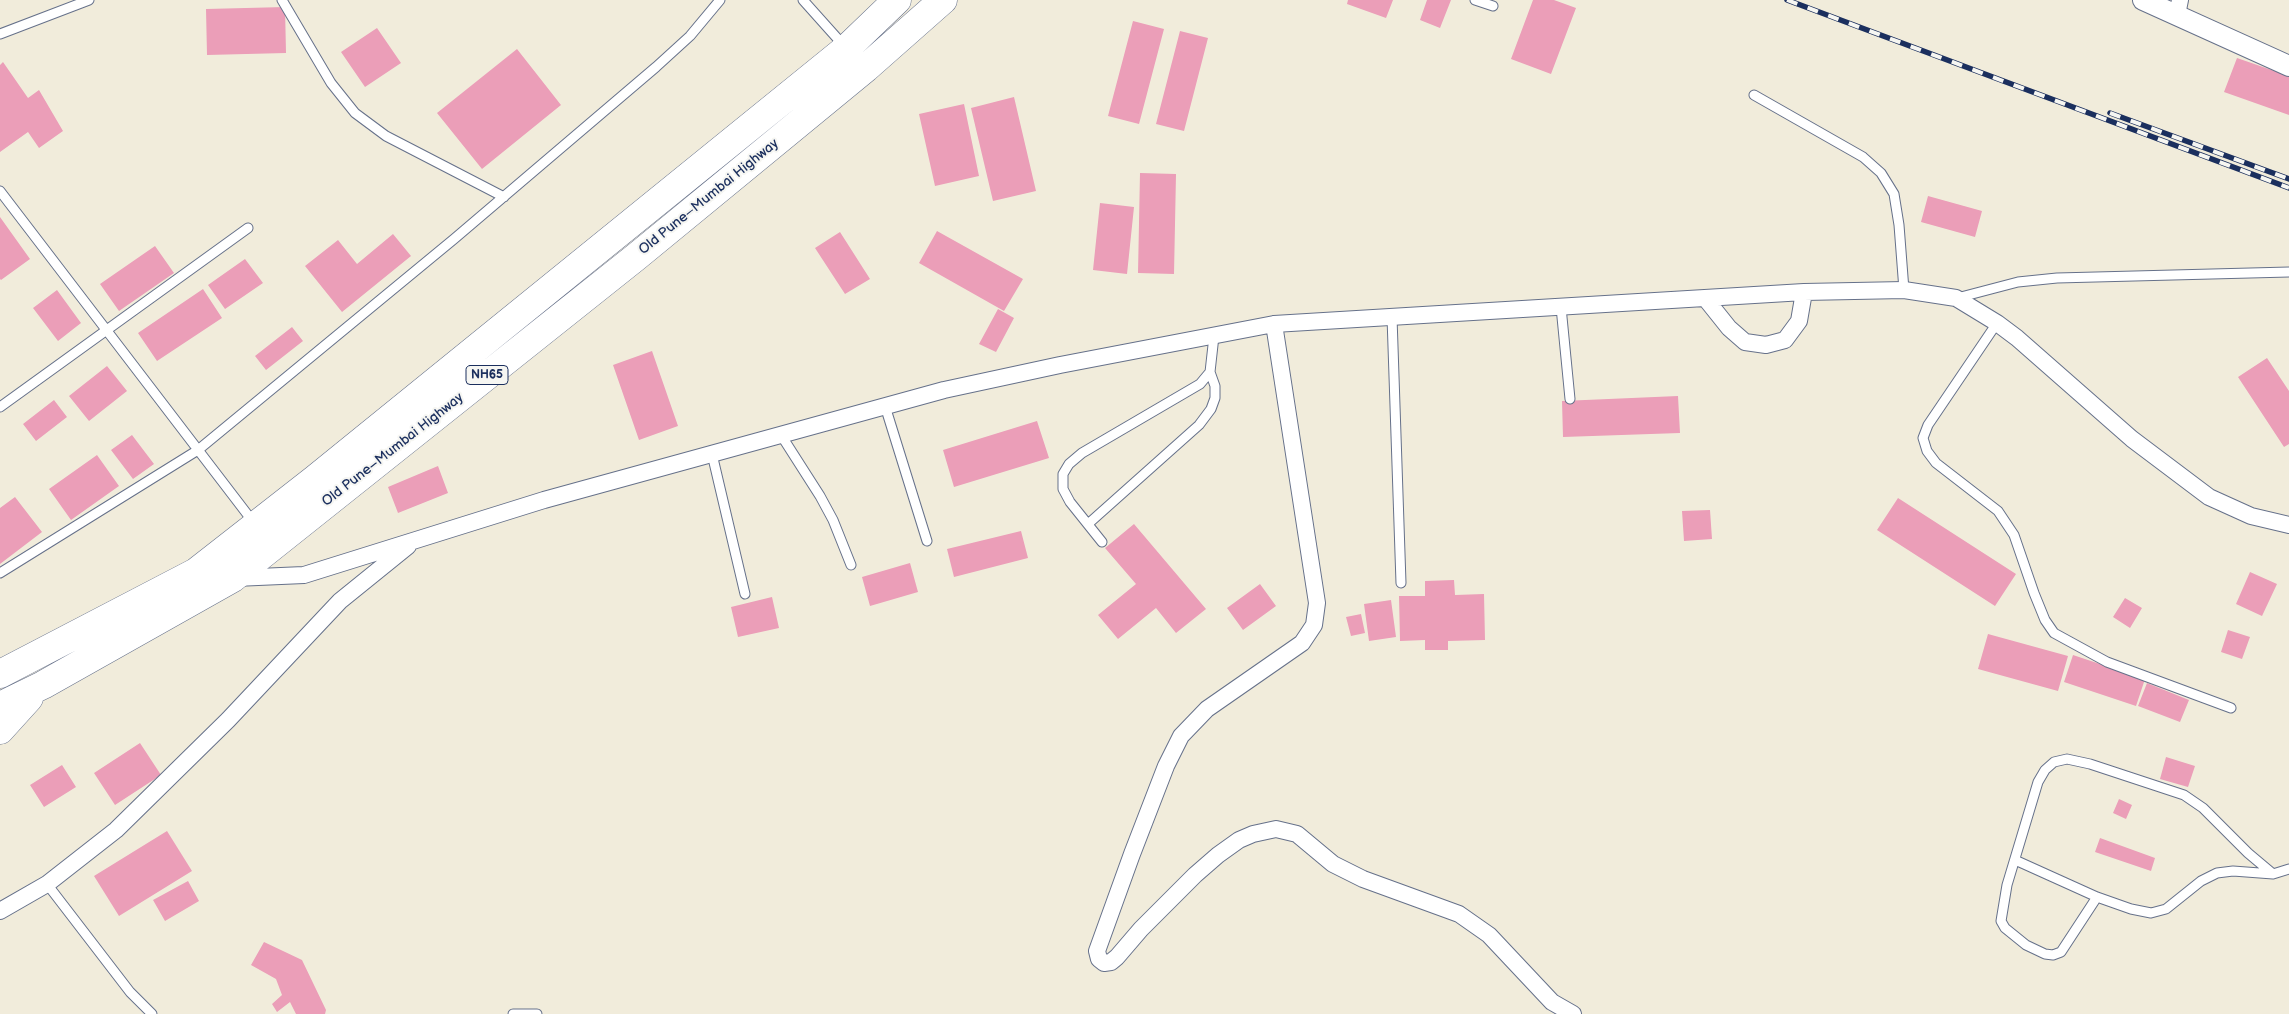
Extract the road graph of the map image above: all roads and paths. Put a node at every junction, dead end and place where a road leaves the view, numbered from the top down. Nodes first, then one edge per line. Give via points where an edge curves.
1 (89, 0) edge
2 (282, 0) edge
3 (720, 0) edge
4 (803, 0) edge
5 (897, 0) edge
6 (943, 0) edge
7 (1475, 0) edge
8 (2143, 0) edge
9 (1493, 6) dead end
10 (2179, 8) edge
11 (0, 34) edge
12 (856, 58) junction
13 (2289, 66) edge
14 (1754, 95) dead end
15 (0, 191) edge
16 (504, 197) junction
17 (248, 228) dead end
18 (2289, 272) edge
19 (1904, 290) junction
20 (1804, 292) junction
21 (1705, 298) junction
22 (1956, 298) junction
23 (1561, 307) junction
24 (1392, 317) junction
25 (1997, 322) junction
26 (1274, 324) junction
27 (107, 331) junction
28 (1214, 336) junction
29 (1210, 372) junction
30 (1570, 398) dead end
31 (885, 406) junction
32 (0, 407) edge
33 (781, 435) junction
34 (198, 450) junction
35 (712, 454) junction
36 (1088, 524) junction
37 (256, 525) junction
38 (2288, 528) edge
39 (415, 541) junction
40 (927, 541) dead end
41 (1102, 542) dead end
42 (851, 565) dead end
43 (196, 572) junction
44 (0, 573) edge
45 (233, 578) junction
46 (1401, 583) dead end
47 (745, 594) dead end
48 (0, 674) edge
49 (43, 685) junction
50 (0, 706) edge
51 (2231, 708) dead end
52 (0, 730) edge
53 (2015, 860) junction
54 (2289, 870) edge
55 (2273, 874) junction
56 (47, 884) junction
57 (2097, 897) junction
58 (0, 912) edge
59 (152, 1014) edge
60 (513, 1014) edge
61 (537, 1014) edge
62 (1573, 1014) edge

1 - 11 lane
2 - 16 lane via 331,83 355,113 386,136
3 - 16 lane via 690,36 656,68
4 - 12 lane
5 - 12 highway, Old Pune–Mumbai Highway / NH65
6 - 12 highway, Old Pune–Mumbai Highway / NH65
7 - 9 lane
8 - 10 street
10 - 13 street
12 - 37 highway, Old Pune–Mumbai Highway / NH65
12 - 45 highway, Old Pune–Mumbai Highway / NH65 via 636,257
14 - 19 lane via 1863,156 1881,173 1894,194 1900,225
15 - 27 lane
16 - 34 lane
17 - 27 lane
18 - 22 lane via 2057,278 2018,282
19 - 20 street
19 - 22 street
20 - 21 street
20 - 21 street via 1799,321 1785,340 1766,345 1745,342
21 - 23 street
22 - 25 street
23 - 24 street
23 - 30 lane
24 - 26 street
24 - 46 lane
25 - 38 street via 2132,439 2209,497 2230,508
25 - 51 lane via 1928,425 1924,438 1927,451 1936,463 2004,519 2014,535 2045,620 2054,633 2107,662
26 - 28 street
26 - 62 street via 1317,603 1314,625 1302,643 1207,709 1182,736 1166,766 1132,854 1097,951 1099,959 1104,963 1118,957 1141,929 1218,855 1239,840 1276,829 1297,834 1333,864 1363,879 1459,914 1489,935 1552,1002
27 - 32 lane
27 - 34 lane
28 - 29 lane
28 - 31 street via 1060,365
29 - 36 lane via 1215,398 1199,425
29 - 36 lane via 1200,384 1082,453 1069,464 1063,474 1064,489
31 - 33 street
31 - 40 lane
33 - 35 street
33 - 42 lane via 824,504
34 - 37 lane
34 - 44 lane
35 - 39 street via 544,500
35 - 47 lane
36 - 41 lane
37 - 43 highway, Old Pune–Mumbai Highway / NH65
39 - 45 street via 304,575
39 - 56 street via 340,601 228,720 116,830
43 - 45 street
43 - 48 highway, Old Pune–Mumbai Highway / NH65
45 - 49 highway, Old Pune–Mumbai Highway / NH65
49 - 50 highway, Old Pune–Mumbai Highway / NH65
49 - 52 highway
53 - 55 lane via 2038,782 2054,762 2067,759 2184,796 2203,808
53 - 57 lane
53 - 57 lane via 2001,921 2016,938 2045,954 2061,952
54 - 55 lane
55 - 57 lane via 2217,873 2201,881 2166,909 2151,912
56 - 58 street
56 - 59 lane via 130,992
60 - 61 lane

